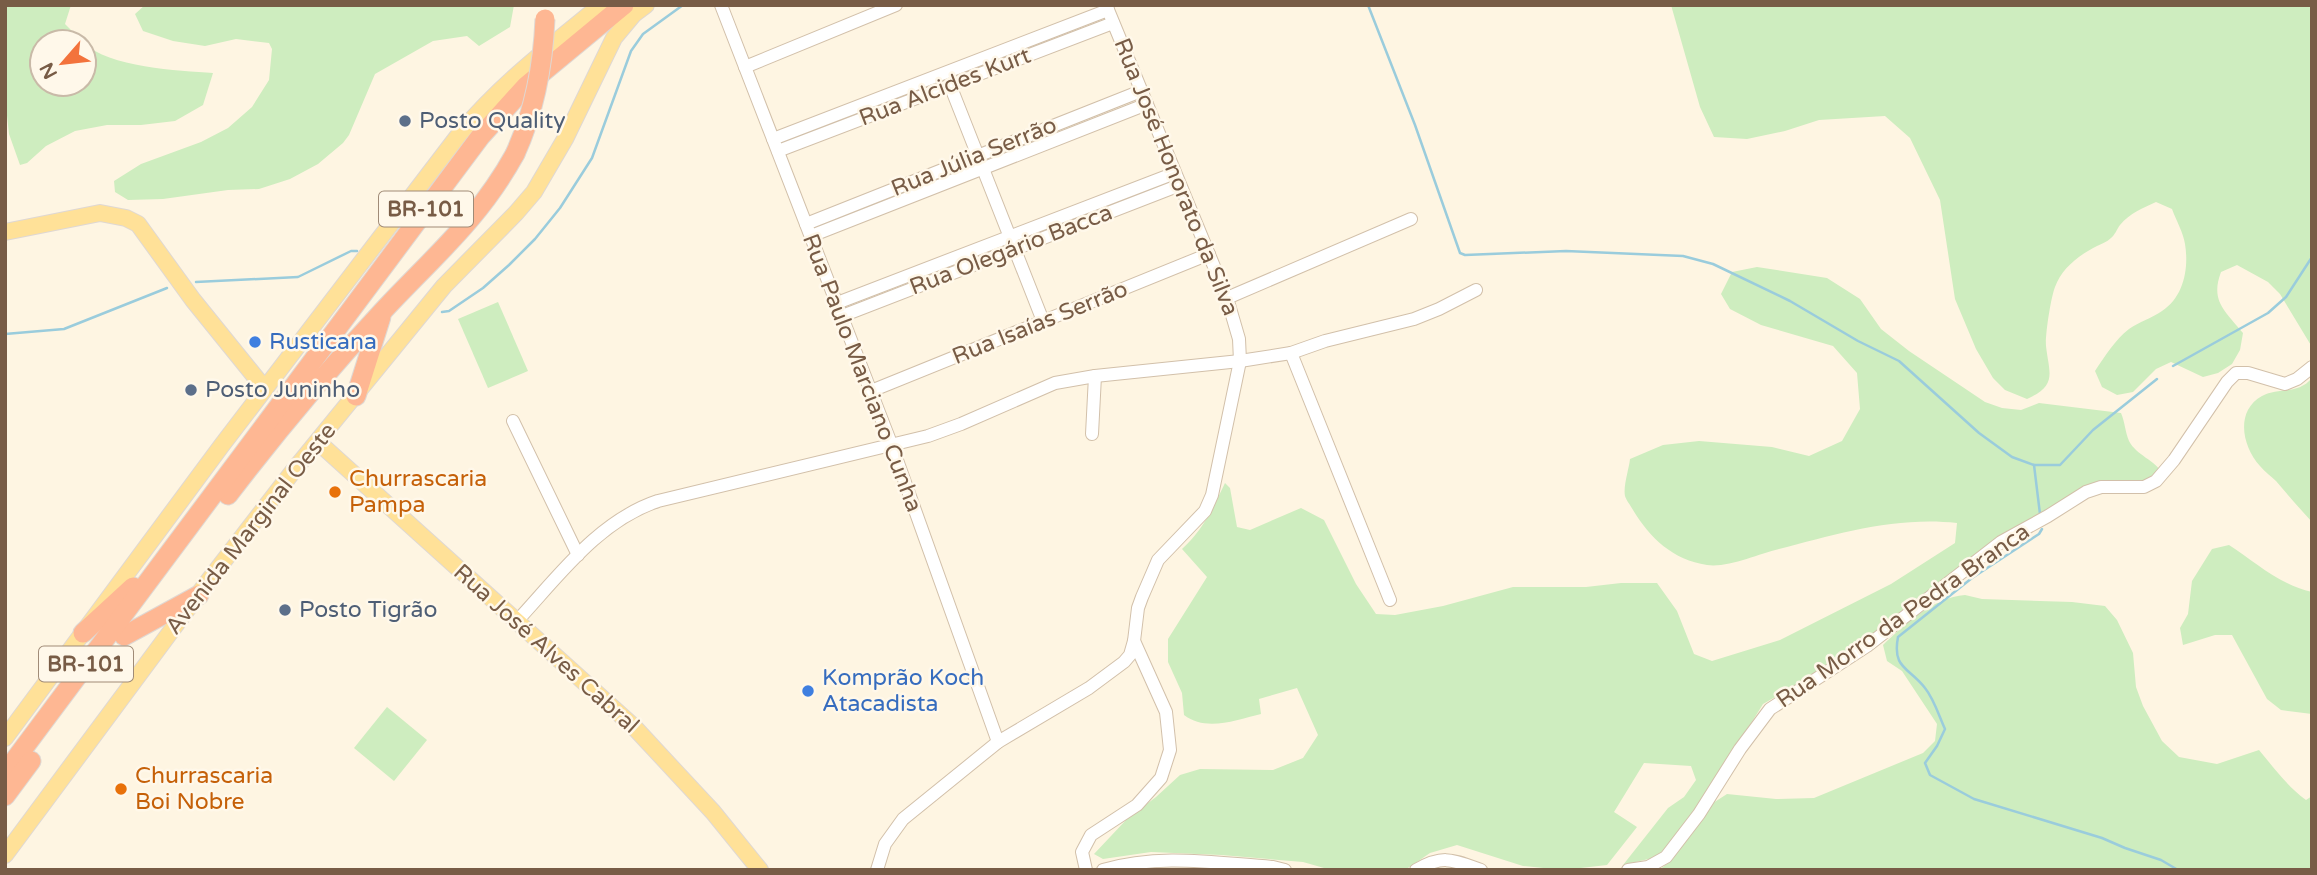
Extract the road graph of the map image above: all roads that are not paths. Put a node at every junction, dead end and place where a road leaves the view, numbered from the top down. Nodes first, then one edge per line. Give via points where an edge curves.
1 (601, 5) edge
2 (624, 5) edge
3 (646, 5) edge
4 (721, 5) edge
5 (896, 5) edge
6 (1107, 8) edge
7 (545, 12) edge
8 (1113, 23) junction
9 (745, 67) junction
10 (943, 83) junction
11 (1142, 91) junction
12 (1147, 104) junction
13 (1053, 126) junction
14 (1058, 139) junction
15 (776, 145) junction
16 (978, 156) junction
17 (983, 169) junction
18 (1178, 179) junction
19 (1411, 219) dead end
20 (808, 230) junction
21 (5, 232) edge
22 (1012, 243) junction
23 (1209, 254) junction
24 (1476, 290) dead end
25 (1227, 298) junction
26 (837, 303) junction
27 (384, 310) junction
28 (842, 316) junction
29 (1043, 321) junction
30 (1291, 353) junction
31 (1240, 361) junction
32 (2312, 367) edge
33 (1096, 376) junction
34 (265, 389) junction
35 (871, 391) junction
36 (356, 396) junction
37 (513, 421) dead end
38 (1092, 434) dead end
39 (318, 442) junction
40 (892, 446) junction
41 (167, 555) junction
42 (578, 555) junction
43 (199, 595) junction
44 (1390, 600) dead end
45 (517, 621) junction
46 (83, 633) junction
47 (124, 636) junction
48 (1134, 641) junction
49 (5, 738) edge
50 (998, 742) junction
51 (5, 773) edge
52 (5, 796) edge
53 (5, 855) edge
54 (760, 870) edge
55 (877, 870) edge
56 (1086, 870) edge
57 (1103, 870) edge
58 (1284, 870) edge
59 (1416, 870) edge
60 (1481, 870) edge
61 (1628, 870) edge

1 - 34 main road via 480,109
2 - 41 highway, BR-101 via 526,86 480,137
3 - 36 main road, Avenida Marginal Oeste via 614,38 534,192 443,286
4 - 9 street, Rua Paulo Marciano Cunha
5 - 9 street
6 - 8 street, Rua José Honorato da Silva
6 - 10 street, Rua Alcides Kurt
7 - 27 highway, BR-101, bridge via 540,80 515,154 475,216
8 - 10 street, Rua Alcides Kurt
8 - 11 street, Rua José Honorato da Silva
9 - 15 street, Rua Paulo Marciano Cunha
10 - 15 street, Rua Alcides Kurt
10 - 16 street
11 - 12 street, Rua José Honorato da Silva
11 - 13 street, Rua Júlia Serrão
12 - 14 street, Rua Júlia Serrão
12 - 18 street, Rua José Honorato da Silva
13 - 14 street
13 - 16 street, Rua Júlia Serrão
14 - 17 street, Rua Júlia Serrão
15 - 20 street, Rua Paulo Marciano Cunha
16 - 17 street
16 - 20 street, Rua Júlia Serrão
17 - 20 street, Rua Júlia Serrão
17 - 22 street
18 - 22 street, Rua Olegário Bacca
18 - 23 street, Rua José Honorato da Silva
19 - 25 street
20 - 26 street, Rua Paulo Marciano Cunha
21 - 34 main road via 100,213 138,225
22 - 26 street, Rua Olegário Bacca
22 - 28 street, Rua Olegário Bacca
22 - 29 street
23 - 25 street, Rua José Honorato da Silva
23 - 29 street, Rua Isaías Serrão
24 - 30 street via 1414,319
25 - 31 street, Rua José Honorato da Silva via 1237,329
26 - 28 street, Rua Paulo Marciano Cunha
27 - 36 highway
27 - 47 highway, BR-101 via 274,437
28 - 35 street, Rua Paulo Marciano Cunha
29 - 35 street, Rua Isaías Serrão
30 - 31 street
30 - 44 street
31 - 33 street
31 - 48 street, Rua José Honorato da Silva via 1212,495 1205,511 1158,560 1138,608
32 - 61 street, Rua Morro da Pedra Branca via 2285,384 2236,373 2156,481 2144,487 2101,487 2086,492 2001,542 1867,646 1770,709 1666,857 1648,867
33 - 38 street
33 - 40 street via 1042,387 961,424
34 - 46 main road
35 - 40 street, Rua Paulo Marciano Cunha
36 - 39 main road, Avenida Marginal Oeste
37 - 42 street
39 - 43 main road, Avenida Marginal Oeste
39 - 45 main road, Rua José Alves Cabral
40 - 42 street via 639,508
40 - 50 street, Rua Paulo Marciano Cunha
41 - 46 highway
41 - 51 highway, BR-101
42 - 45 street
43 - 47 highway
43 - 53 main road, Avenida Marginal Oeste
45 - 54 main road, Rua José Alves Cabral via 634,727
46 - 49 main road
47 - 52 highway, BR-101
48 - 50 street, Rua José Honorato da Silva via 1130,654 1115,671
48 - 56 street via 1166,712 1170,750 1161,778 1137,805 1091,835 1083,852
50 - 55 street, Rua José Honorato da Silva via 903,819 885,844
57 - 58 street via 1160,859
59 - 60 street via 1432,861 1452,859

